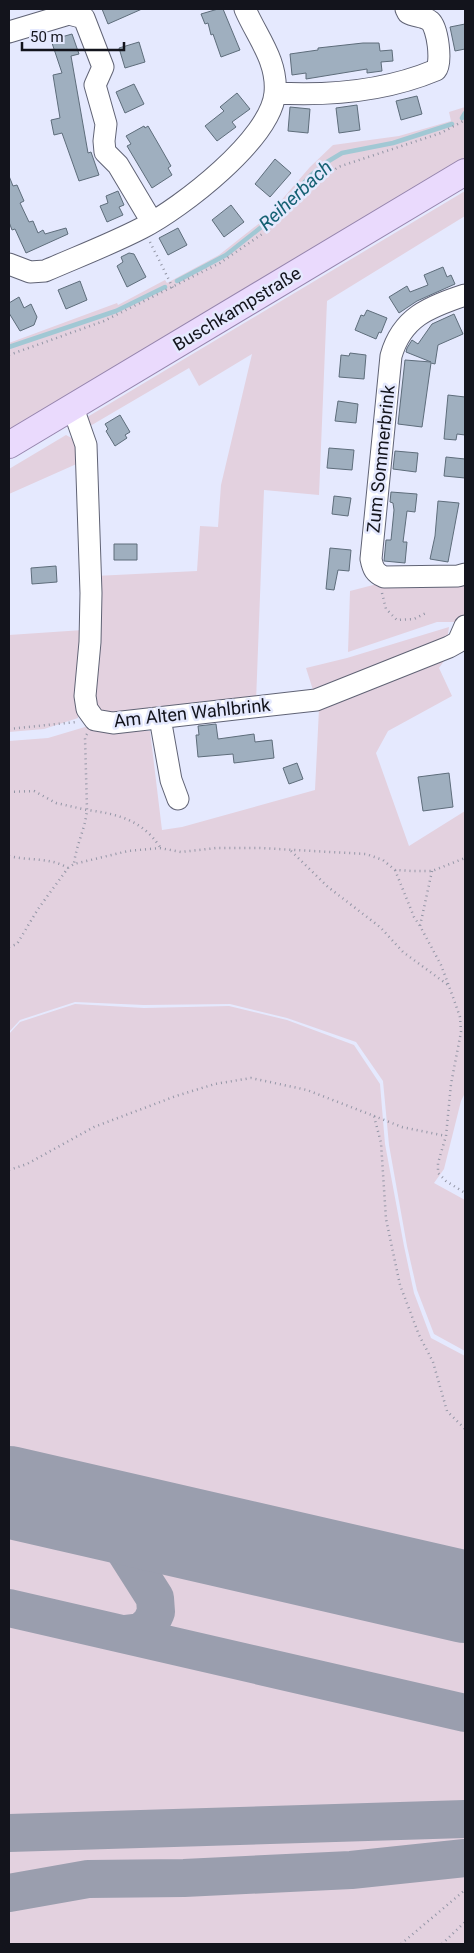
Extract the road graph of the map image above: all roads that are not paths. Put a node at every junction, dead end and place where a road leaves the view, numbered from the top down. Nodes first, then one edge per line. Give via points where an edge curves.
1 (245, 9) edge
2 (406, 9) edge
3 (9, 32) edge
4 (275, 93) junction
5 (465, 172) edge
6 (148, 225) junction
7 (9, 264) edge
8 (465, 295) edge
9 (73, 408) junction
10 (9, 445) edge
11 (465, 574) edge
12 (465, 626) edge
13 (160, 718) junction
14 (178, 799) dead end

1 - 4 street via 270,58
2 - 4 street via 408,14 427,19 434,25 440,60 436,70 390,85 313,95
3 - 6 street via 69,14 84,18 103,67 95,85 106,124 105,152 118,165
4 - 6 street via 267,118 236,157 219,174
5 - 9 main road, Buschkampstraße
6 - 7 street via 45,271 30,272
8 - 11 street, Zum Sommerbrink via 413,319 395,342 371,559 373,568 382,576
9 - 10 main road, Buschkampstraße
9 - 13 street, Am Alten Wahlbrink via 83,432 86,454 90,593 87,709 95,720 113,723
12 - 13 street, Am Alten Wahlbrink via 458,642 449,647 316,700
13 - 14 street via 171,780

